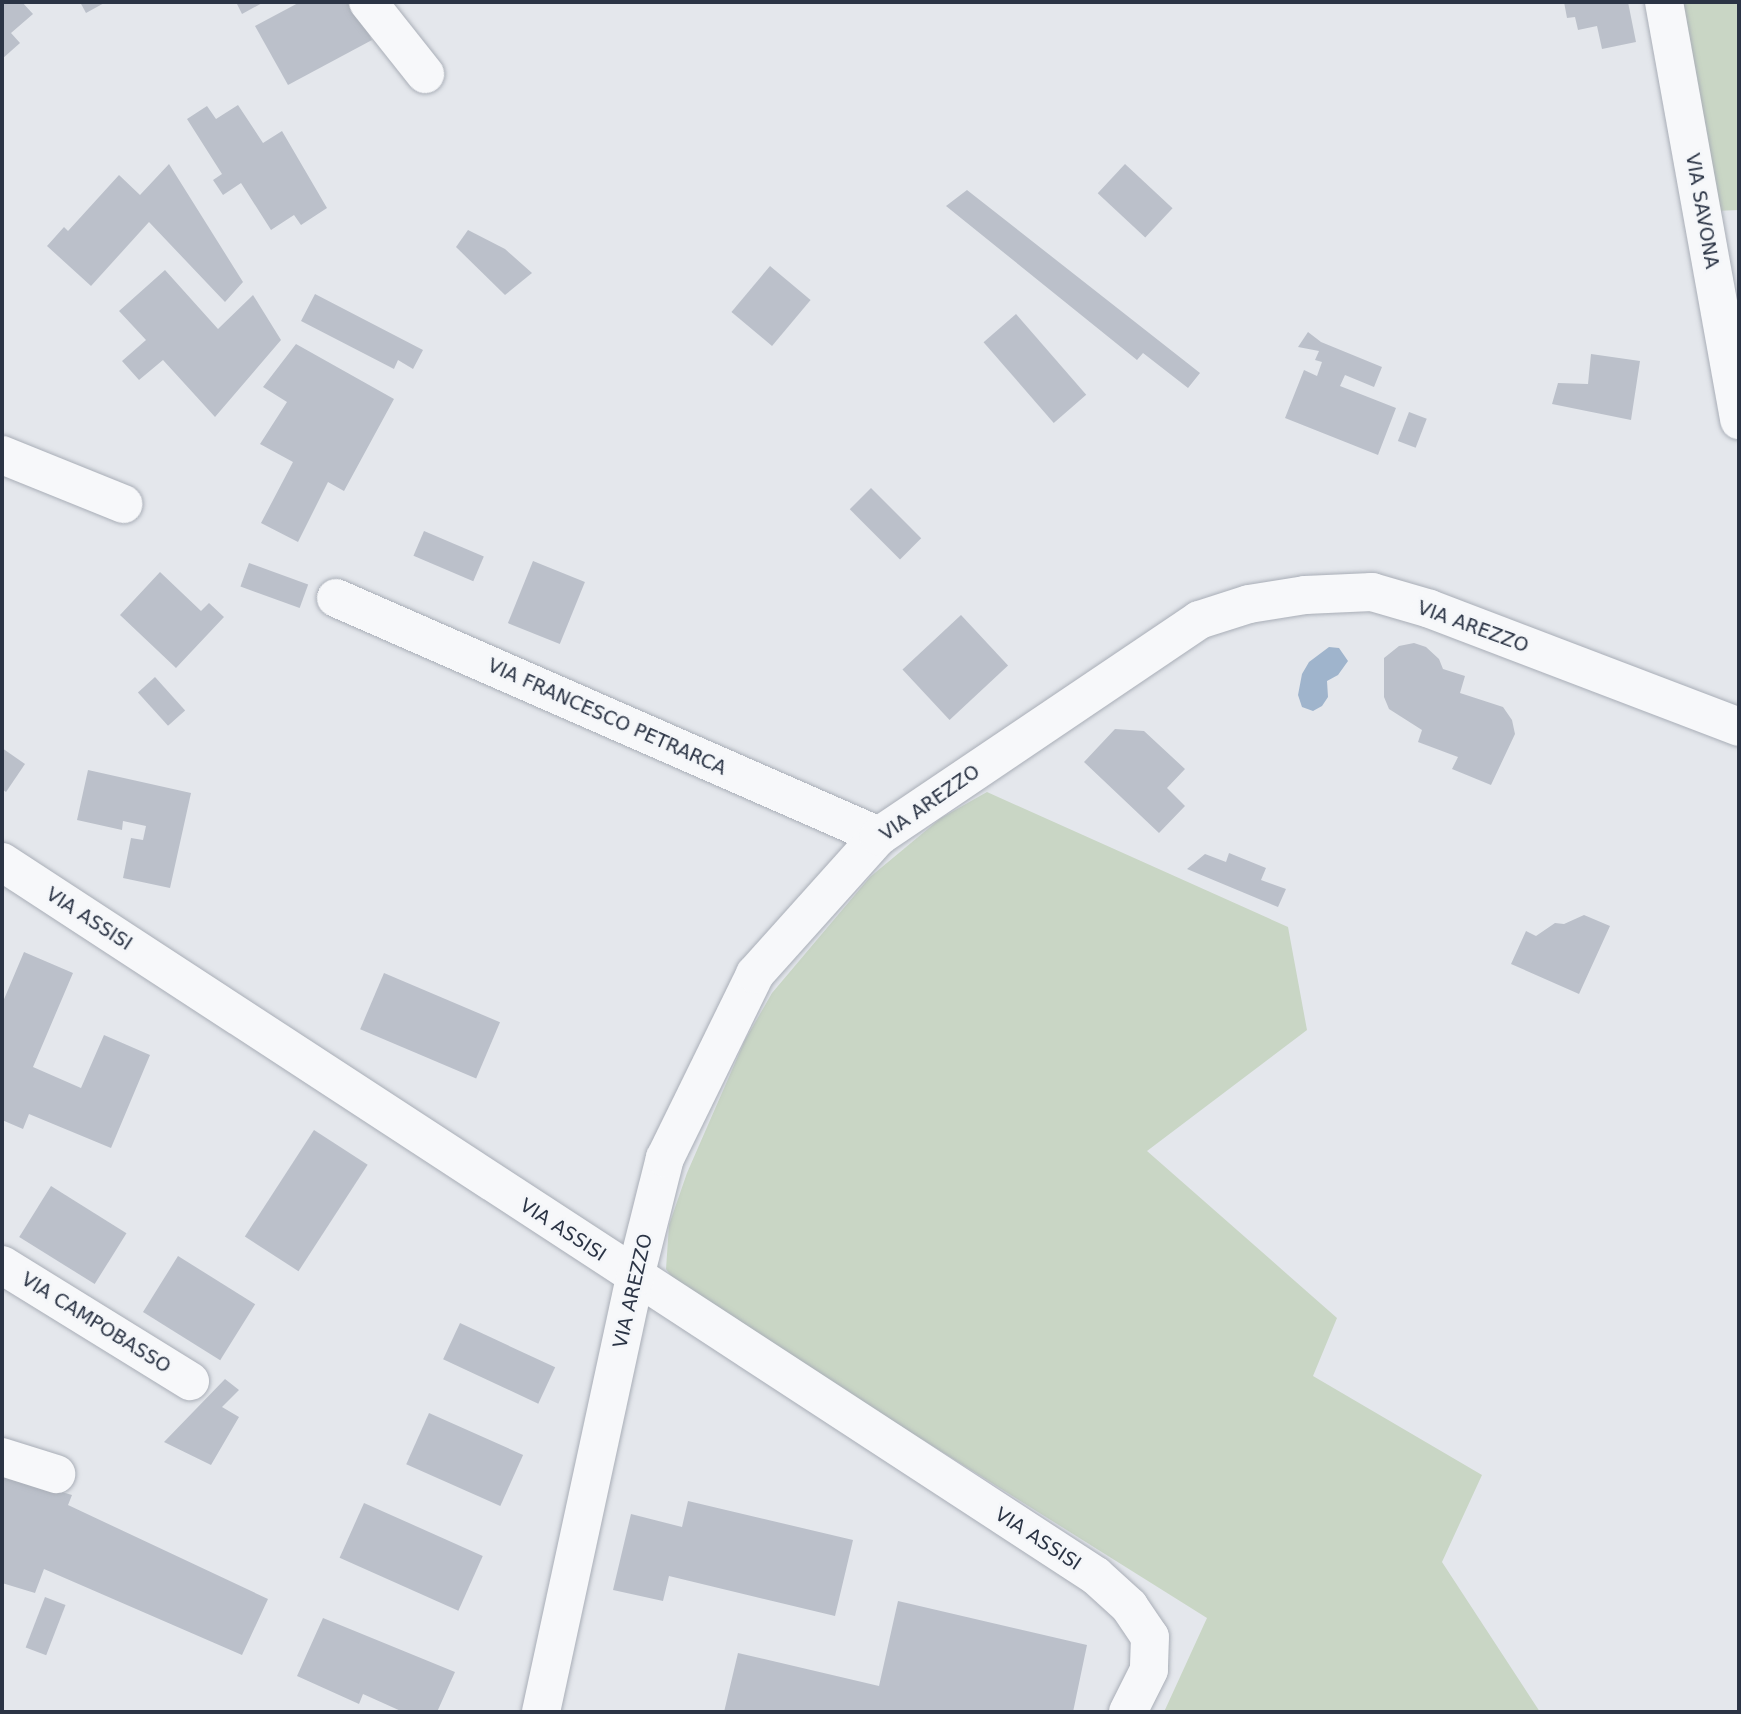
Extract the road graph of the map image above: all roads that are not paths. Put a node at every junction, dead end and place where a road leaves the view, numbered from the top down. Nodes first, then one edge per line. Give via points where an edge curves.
1 (368, 2) edge
2 (1664, 2) edge
3 (425, 74) dead end
4 (1739, 421) edge
5 (2, 455) edge
6 (123, 504) dead end
7 (336, 598) dead end
8 (1739, 727) edge
9 (879, 836) junction
10 (2, 862) edge
11 (2, 1265) edge
12 (635, 1277) junction
13 (190, 1381) dead end
14 (2, 1457) edge
15 (56, 1474) dead end
16 (541, 1712) edge
17 (1128, 1712) edge

1 - 3 street
2 - 4 street, VIA SAVONA
5 - 6 street
7 - 9 street, VIA FRANCESCO PETRARCA
8 - 9 street, VIA AREZZO via 1430,609 1372,592 1305,595 1249,604 1199,620
9 - 12 street, VIA AREZZO via 755,974 665,1158
10 - 12 street, VIA ASSISI
11 - 13 street, VIA CAMPOBASSO
12 - 16 street, VIA AREZZO
12 - 17 street, VIA ASSISI via 1096,1576 1129,1606 1150,1637 1149,1670
14 - 15 street

